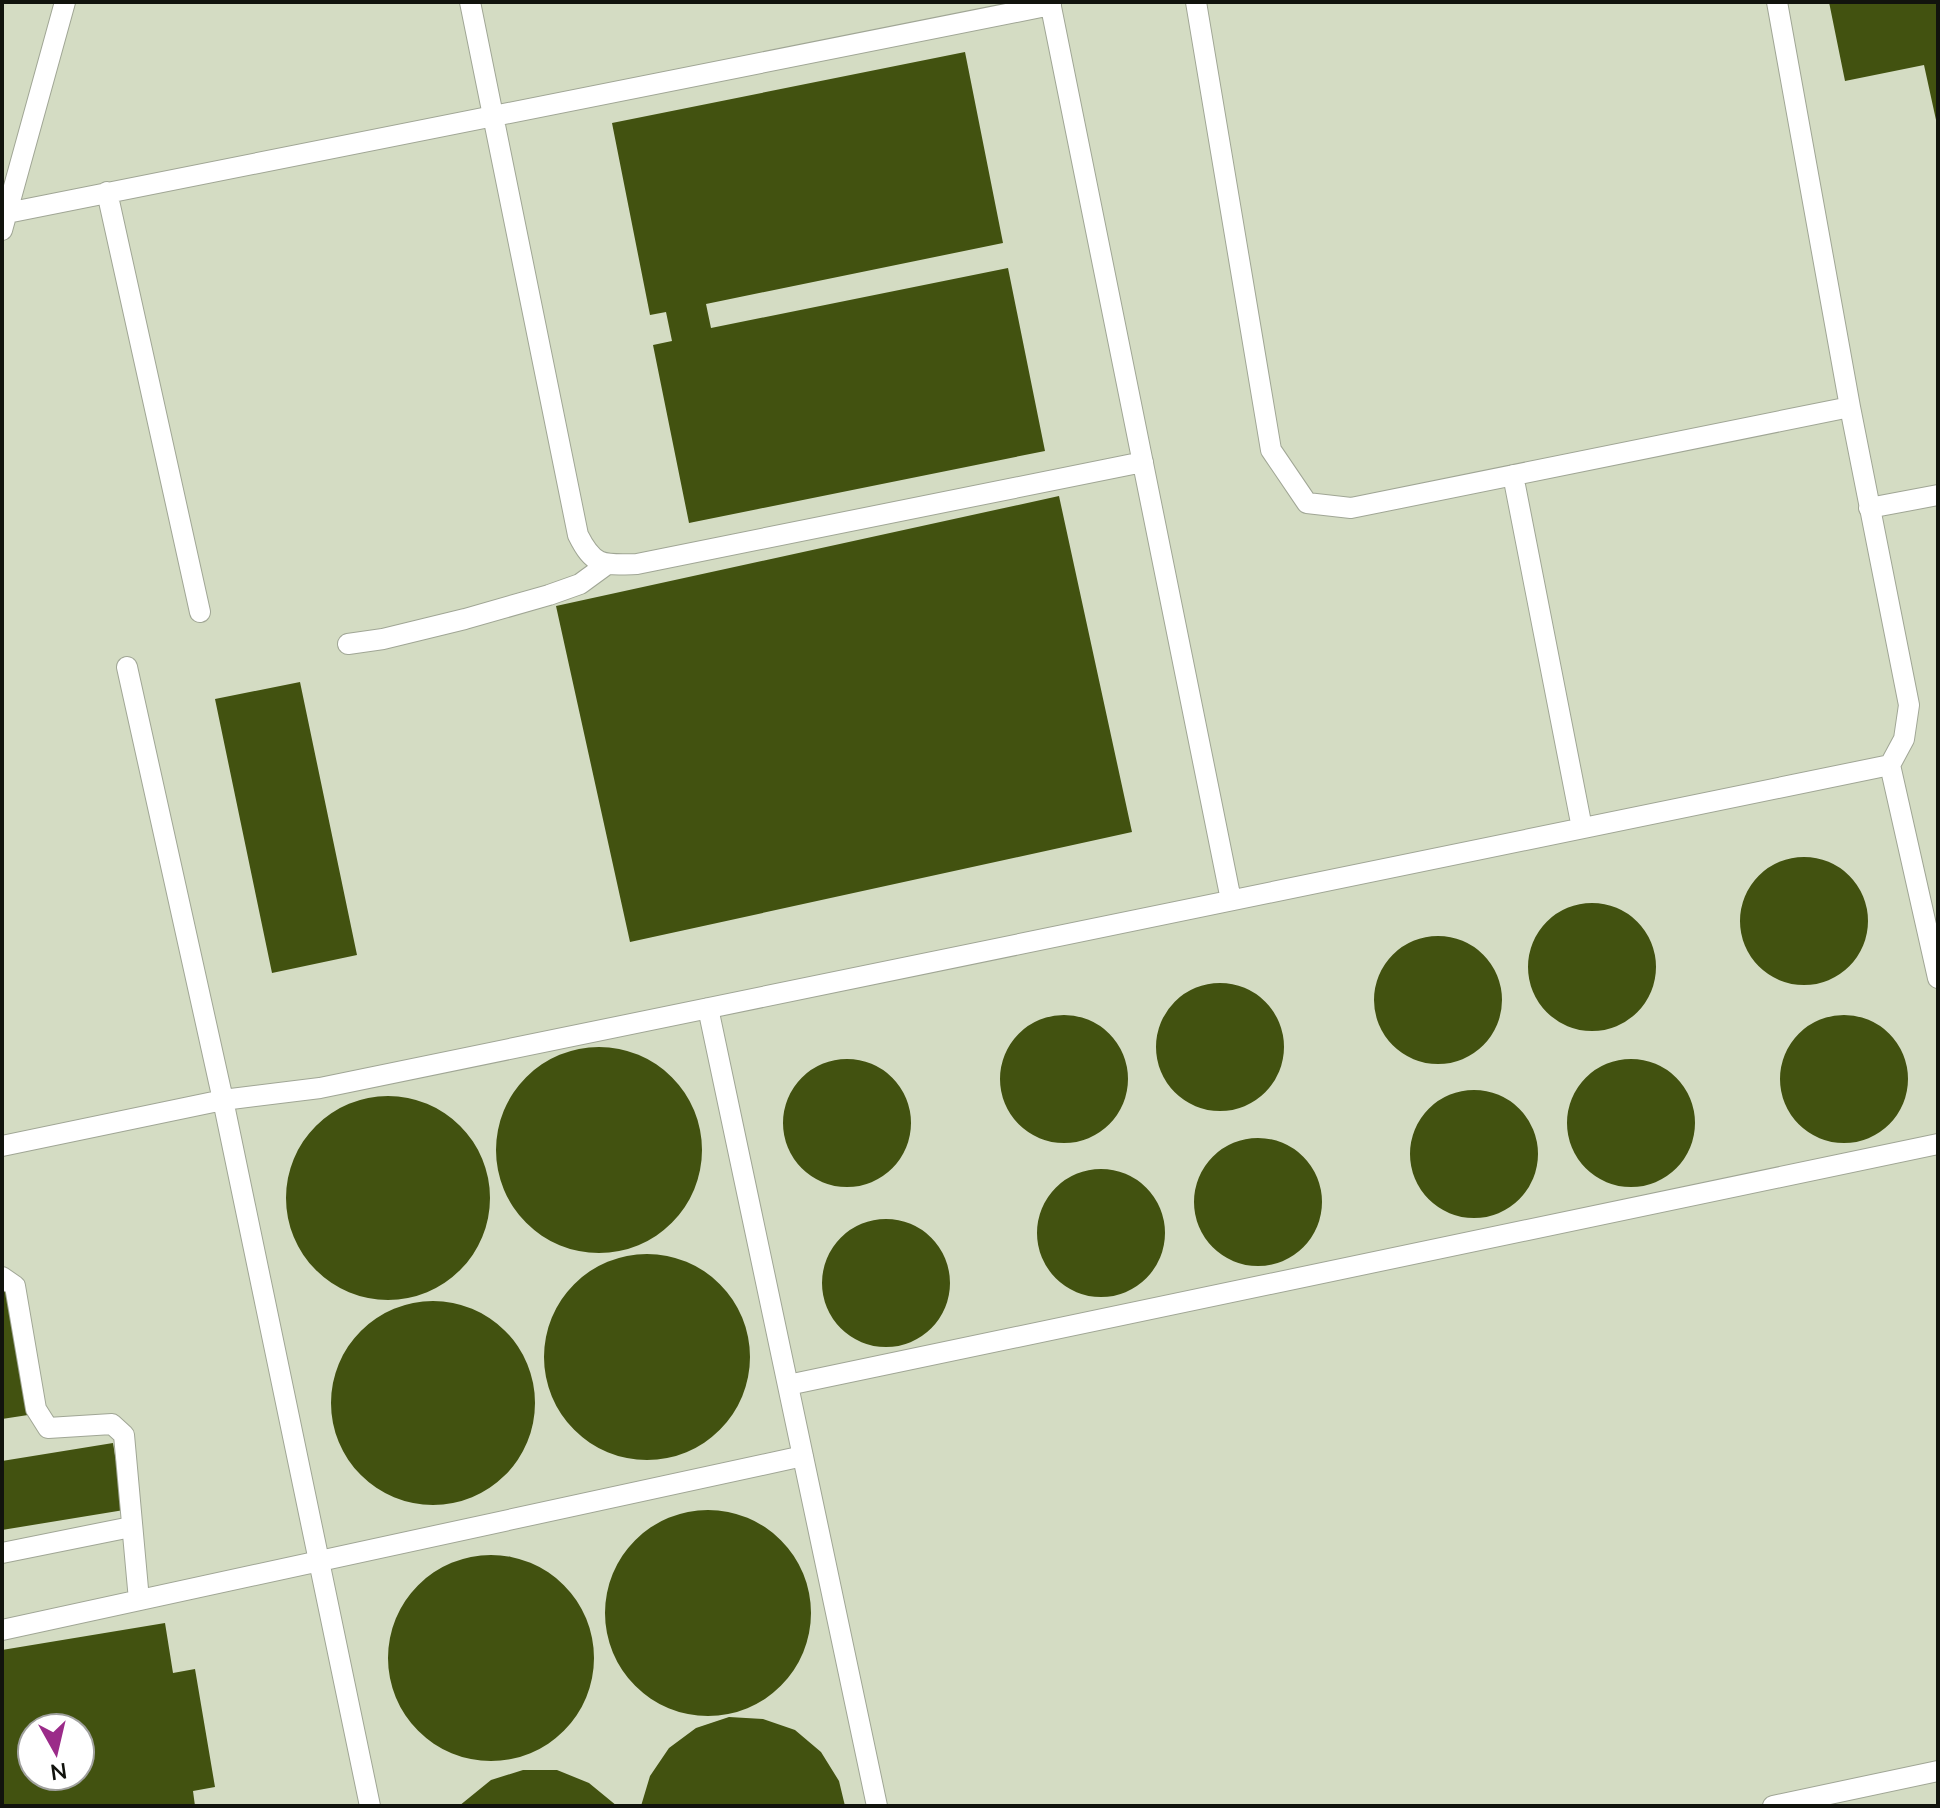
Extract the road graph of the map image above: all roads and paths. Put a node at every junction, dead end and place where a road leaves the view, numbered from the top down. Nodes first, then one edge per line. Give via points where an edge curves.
1 (65, 2) edge
2 (470, 2) edge
3 (1196, 2) edge
4 (1777, 2) edge
5 (1051, 3) edge
6 (493, 116) junction
7 (107, 192) junction
8 (4, 222) edge
9 (1850, 407) junction
10 (1143, 462) junction
11 (1513, 475) junction
12 (1938, 495) edge
13 (1869, 508) junction
14 (606, 565) junction
15 (200, 612) dead end
16 (348, 644) dead end
17 (127, 667) dead end
18 (1890, 765) junction
19 (1582, 828) junction
20 (1231, 900) junction
21 (1938, 978) edge
22 (708, 1008) junction
23 (223, 1100) junction
24 (1938, 1144) edge
25 (2, 1146) edge
26 (2, 1277) edge
27 (788, 1385) junction
28 (803, 1456) junction
29 (131, 1527) junction
30 (2, 1553) edge
31 (319, 1562) junction
32 (139, 1600) junction
33 (2, 1630) edge
34 (1938, 1771) edge
35 (370, 1806) edge
36 (877, 1806) edge
37 (1773, 1806) edge

1 - 8 lane
2 - 6 lane
3 - 11 lane via 1271,450 1307,503 1351,508
4 - 9 lane
5 - 6 lane
5 - 10 lane
6 - 7 lane
6 - 14 lane via 578,535 589,557
7 - 8 lane
7 - 15 lane
9 - 11 lane
9 - 13 lane
10 - 14 lane via 637,564
10 - 20 lane
11 - 19 lane
12 - 13 lane
13 - 18 lane via 1909,705 1904,739
14 - 16 lane via 580,584 549,595
17 - 23 lane
18 - 19 lane
18 - 21 lane
19 - 20 lane
20 - 22 lane
22 - 23 lane via 320,1088
22 - 27 lane
23 - 25 lane
23 - 31 lane
24 - 27 lane
26 - 29 lane via 15,1286 36,1409 48,1428 112,1424 124,1435
27 - 28 lane
28 - 31 lane
28 - 36 lane
29 - 30 lane
29 - 32 lane
31 - 32 lane
31 - 35 lane
32 - 33 lane
34 - 37 lane

